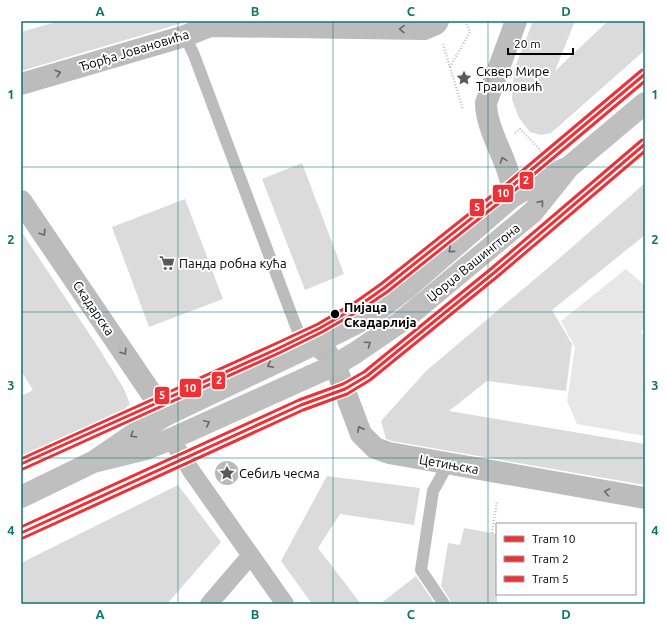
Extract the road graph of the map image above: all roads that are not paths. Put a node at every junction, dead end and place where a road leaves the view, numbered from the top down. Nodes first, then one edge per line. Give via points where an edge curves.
1 (438, 21) edge
2 (516, 21) edge
3 (209, 24) edge
4 (185, 36) junction
5 (21, 84) edge
6 (645, 103) edge
7 (569, 167) junction
8 (512, 197) junction
9 (21, 201) edge
10 (491, 248) junction
11 (310, 346) junction
12 (335, 365) junction
13 (166, 415) junction
14 (171, 439) junction
15 (93, 462) junction
16 (448, 464) junction
17 (21, 496) edge
18 (645, 498) edge
19 (251, 555) junction
20 (209, 604) edge
21 (285, 604) edge
22 (444, 604) edge

1 -> 3 street, Ђорђа Јовановића via 424,29
8 -> 2 street via 512,183 486,110 486,103
3 - 4 street, Ђорђа Јовановића
5 -> 4 street, Ђорђа Јовановића
4 - 11 lane via 292,316
6 - 7 main road, Џорџа Вашингтона
7 - 8 main road, Џорџа Вашингтона
10 -> 7 main road, Џорџа Вашингтона via 533,212
8 - 10 main road via 513,215
8 -> 11 main road, Џорџа Вашингтона via 381,308
9 -> 13 street, Скадарска
12 -> 10 main road, Џорџа Вашингтона via 402,321
11 - 12 street, Цетињска via 327,353
11 -> 13 main road, Џорџа Вашингтона
14 -> 12 main road, Џорџа Вашингтона
16 -> 12 street, Цетињска via 389,454 375,448 361,434
13 -> 15 main road, Џорџа Вашингтона
14 - 15 main road, Џорџа Вашингтона via 146,449
14 - 19 street
15 - 17 main road
18 -> 16 street, Цетињска
16 - 22 lane via 433,491 421,570
19 - 20 street
19 - 21 street

